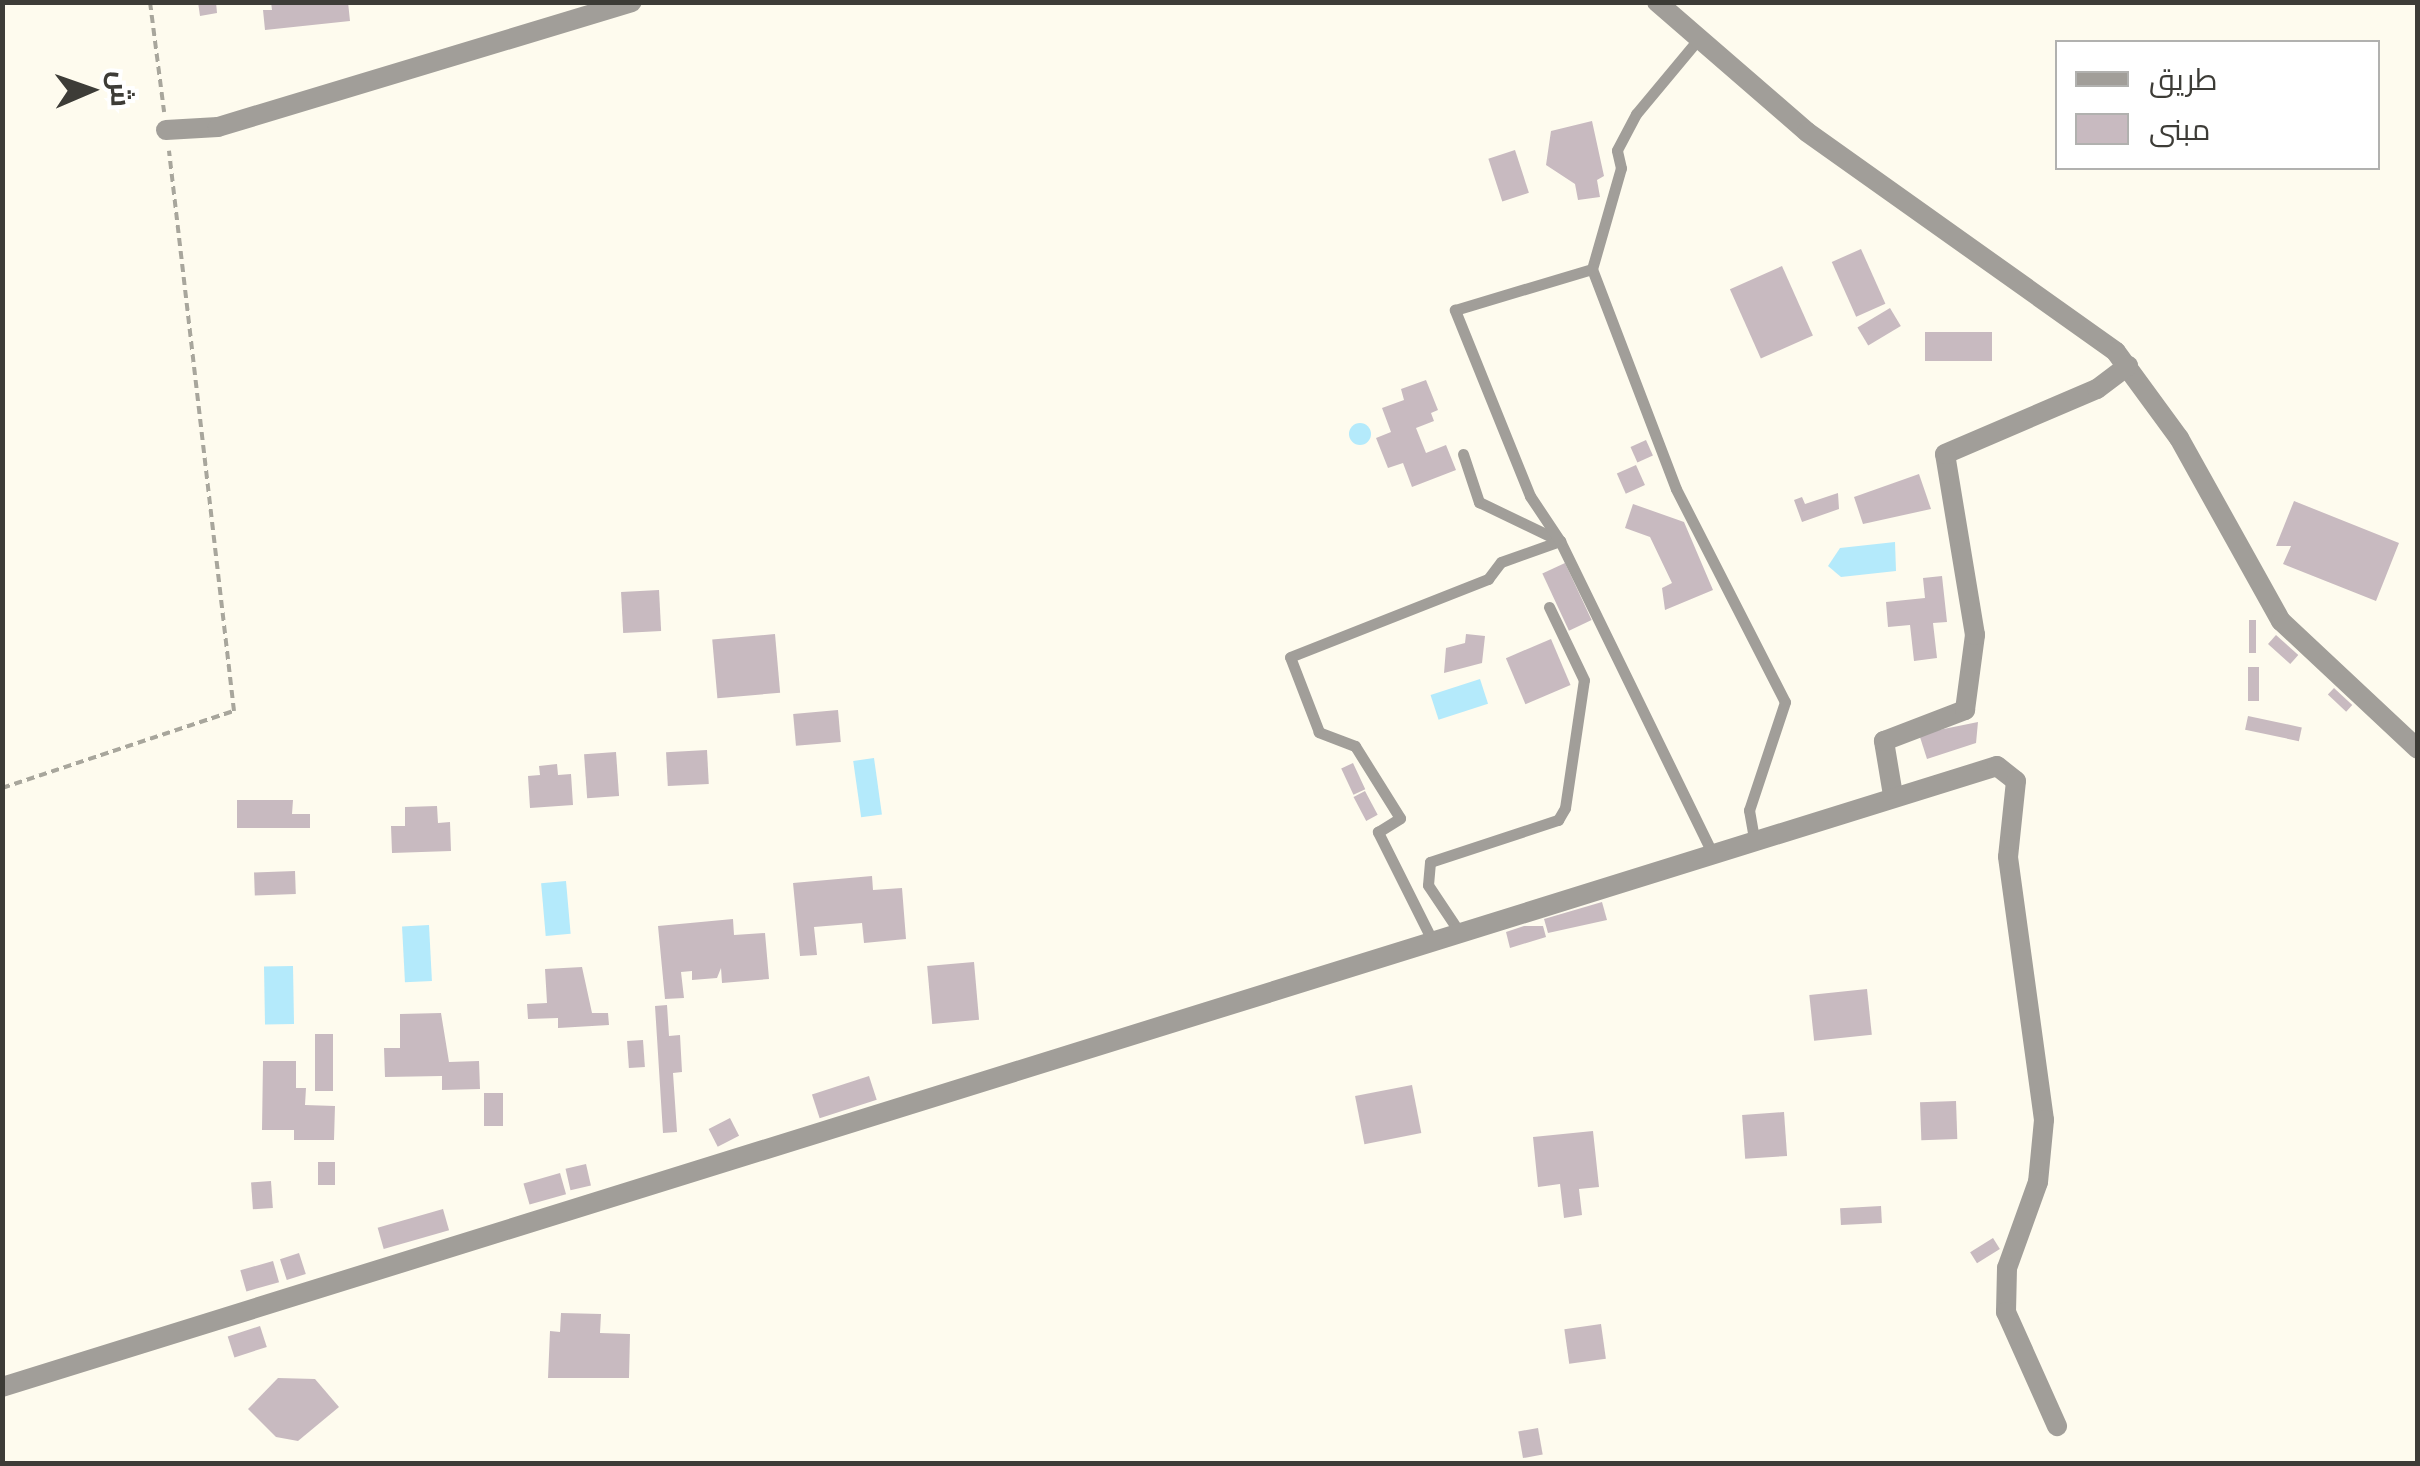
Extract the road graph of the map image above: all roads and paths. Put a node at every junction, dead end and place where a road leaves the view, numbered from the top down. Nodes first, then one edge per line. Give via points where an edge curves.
1 (150, 2) edge
2 (632, 2) edge
3 (1656, 2) edge
4 (1696, 42) junction
5 (166, 130) junction
6 (1592, 268) junction
7 (2128, 366) junction
8 (1463, 454) dead end
9 (1560, 542) junction
10 (1549, 607) dead end
11 (2418, 749) edge
12 (2, 788) edge
13 (1893, 795) junction
14 (1754, 837) junction
15 (1711, 850) junction
16 (1458, 930) junction
17 (1431, 938) junction
18 (2, 1387) edge
19 (2057, 1426) dead end

1 - 5 path
2 - 5 street via 218,127
3 - 4 street
4 - 6 lane via 1636,114 1617,150 1620,168
4 - 7 street via 1806,132 2071,315
5 - 12 path via 234,712
6 - 9 lane via 1454,310 1530,496
6 - 14 lane via 1676,490 1785,702 1749,810
7 - 11 street via 2179,438 2281,621
7 - 13 street via 2098,389 1945,454 1975,635 1965,710 1884,741
8 - 9 lane via 1479,502
9 - 15 lane
9 - 17 lane via 1500,562 1488,579 1290,657 1319,732 1354,746 1400,818 1378,832
10 - 16 lane via 1584,680 1565,808 1558,820 1430,862 1428,886
13 - 14 street
13 - 19 street via 1997,766 2016,781 2008,857 2036,1030 2043,1155 2004,1289 2020,1350
14 - 15 street
15 - 16 street
16 - 17 street
17 - 18 street

